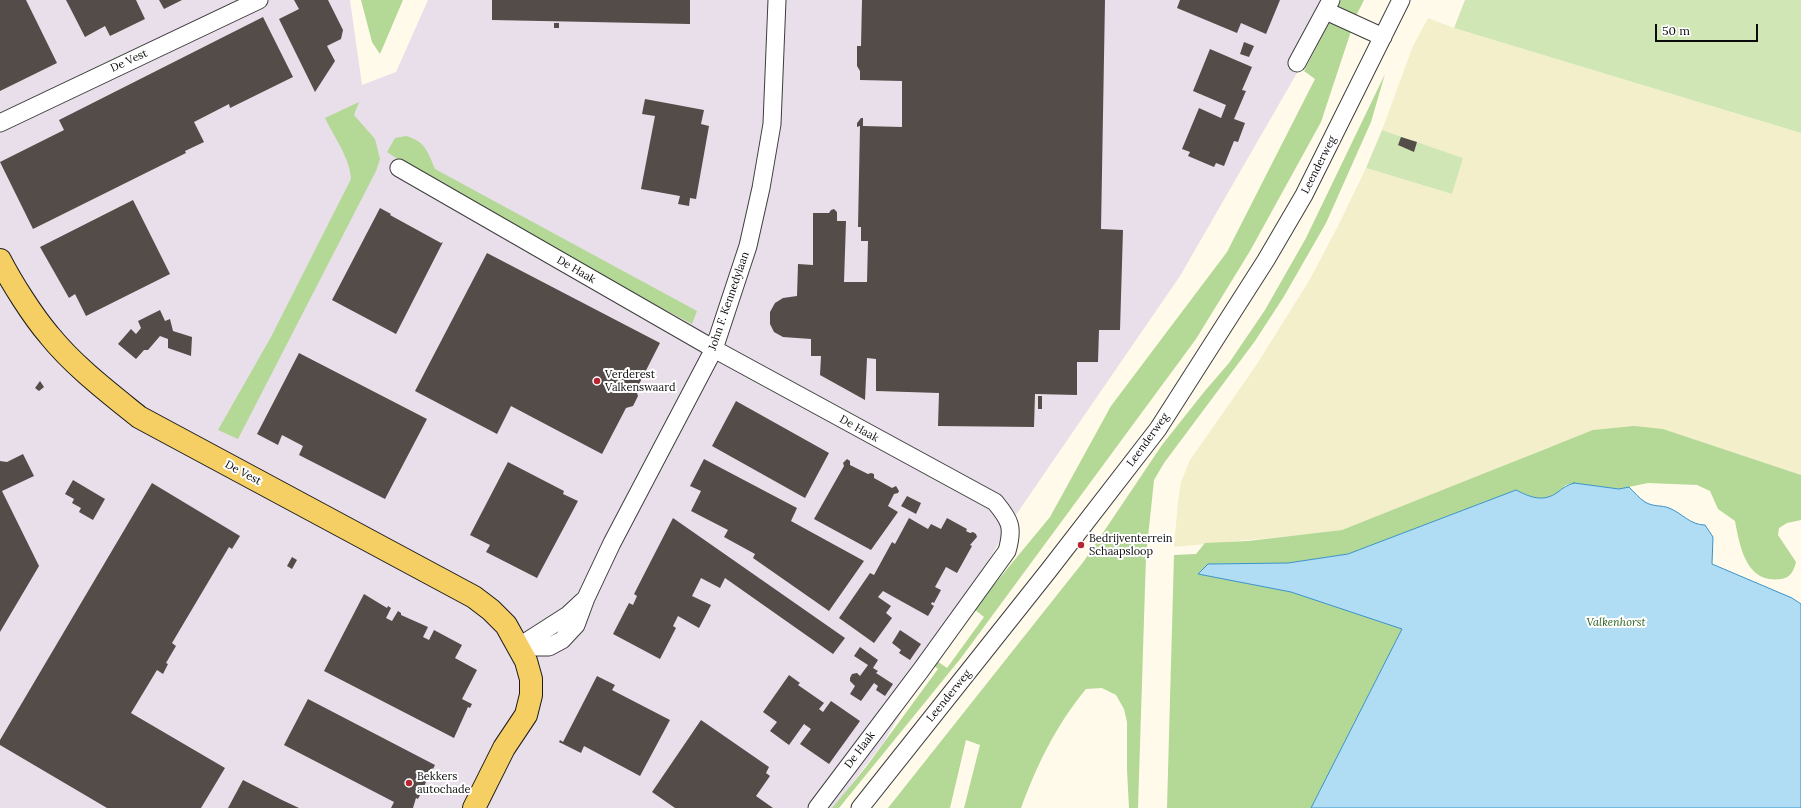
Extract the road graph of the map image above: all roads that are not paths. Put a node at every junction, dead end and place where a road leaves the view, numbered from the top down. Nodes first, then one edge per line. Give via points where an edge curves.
1 (259, 0) edge
2 (777, 0) edge
3 (1401, 0) edge
4 (1328, 5) edge
5 (1383, 37) junction
6 (1297, 63) dead end
7 (0, 122) edge
8 (399, 168) dead end
9 (0, 260) edge
10 (714, 349) junction
11 (518, 647) junction
12 (474, 808) edge
13 (817, 808) edge
14 (860, 808) edge

1 - 7 street, De Vest
2 - 10 street, John F. Kennedylaan via 772,124 761,188 748,246
3 - 5 street, Leenderweg
4 - 5 street
4 - 6 street
5 - 14 street, Leenderweg via 1304,195 1266,260 1158,428 1050,570
8 - 10 street, De Haak
9 - 11 main road, De Vest via 7,275 49,335 95,382 139,417 483,603 506,625
10 - 11 street, John F. Kennedylaan via 586,598 568,615
10 - 13 street, De Haak via 995,502 1008,518 1010,540 1007,551
11 - 12 main road via 530,670 531,695 526,715 504,748

